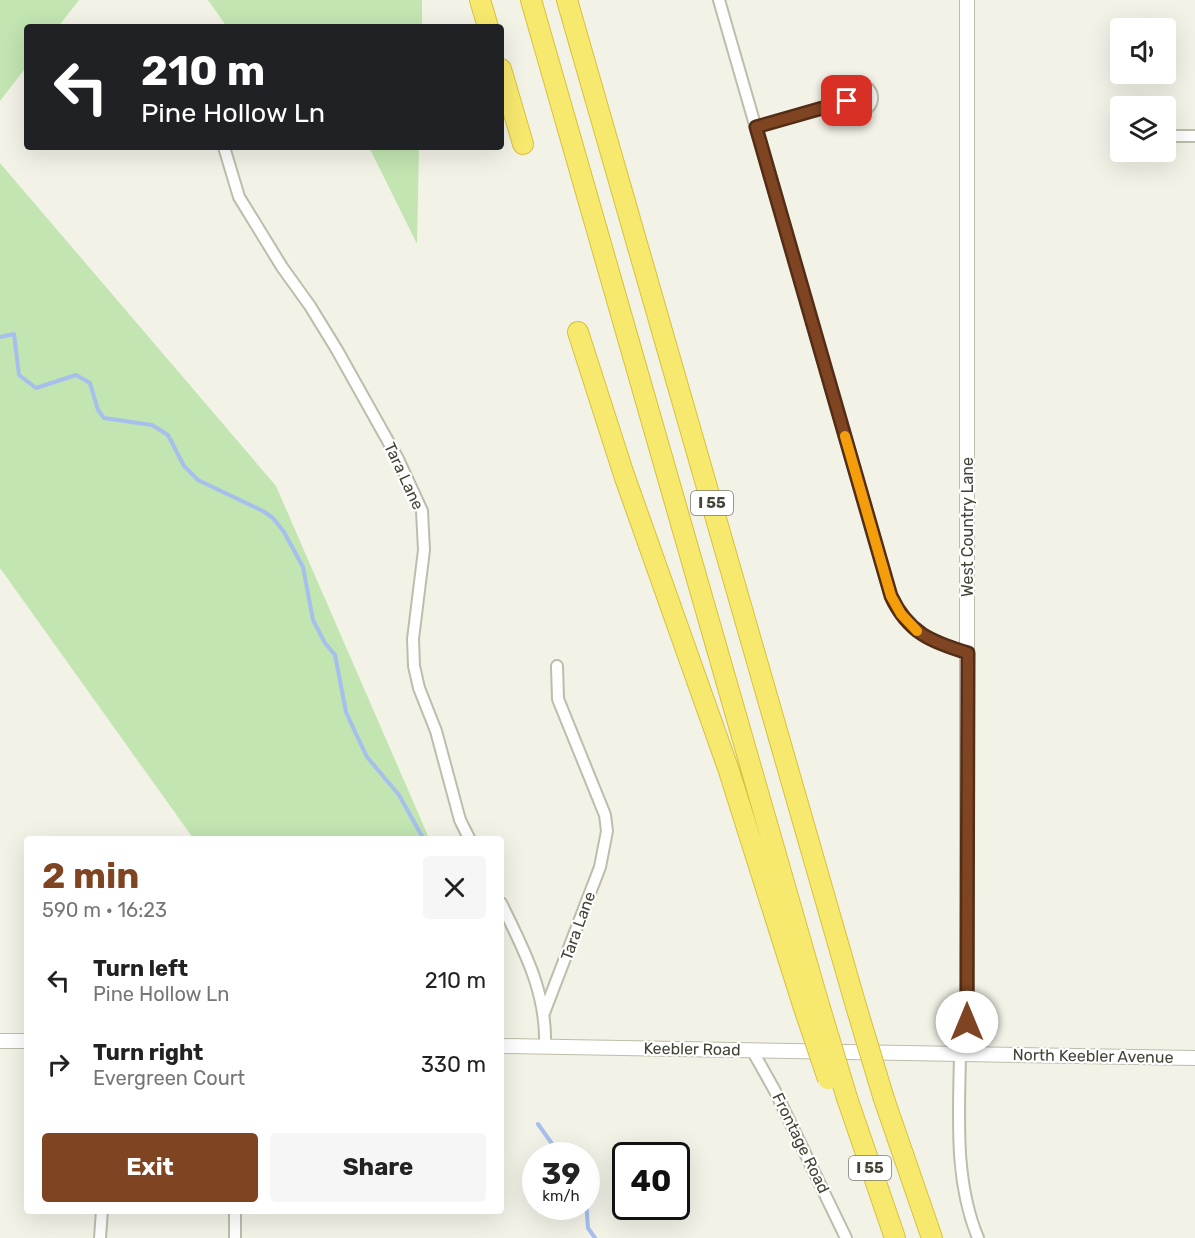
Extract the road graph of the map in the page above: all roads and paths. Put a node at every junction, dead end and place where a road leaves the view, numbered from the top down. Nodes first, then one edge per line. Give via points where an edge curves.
1 (480, 0) edge
2 (531, 0) edge
3 (567, 0) edge
4 (719, 0) edge
5 (967, 0) edge
6 (487, 24) edge
7 (504, 79) edge
8 (847, 101) dead end
9 (756, 127) junction
10 (1176, 136) edge
11 (1195, 136) edge
12 (523, 144) dead end
13 (225, 150) edge
14 (578, 332) dead end
15 (968, 653) junction
16 (557, 666) dead end
17 (469, 836) edge
18 (504, 909) edge
19 (811, 1005) junction
20 (544, 1013) junction
21 (0, 1041) edge
22 (24, 1041) edge
23 (504, 1046) edge
24 (544, 1046) junction
25 (752, 1050) junction
26 (883, 1052) joint
27 (964, 1054) junction
28 (1195, 1058) edge
29 (102, 1214) edge
30 (236, 1214) edge
31 (100, 1238) edge
32 (235, 1238) edge
33 (846, 1238) edge
34 (895, 1238) edge
35 (932, 1238) edge
36 (978, 1238) edge

1 - 6 highway
2 - 19 highway, I 55
3 - 35 highway, I 55, bridge via 856,1006
4 - 9 street
5 - 15 street, West Country Lane
7 - 12 highway
8 - 9 street
9 - 15 street via 891,596 901,614 922,636
10 - 11 street
13 - 17 street, Tara Lane via 239,196 337,350 422,511 424,550 413,639 414,666 460,820
14 - 19 highway via 624,475
15 - 27 street, West Country Lane
16 - 20 street, Tara Lane via 558,699 605,815 607,831 600,867
18 - 20 street, Tara Lane via 533,969
19 - 34 highway, I 55, bridge
20 - 24 street, Tara Lane
21 - 22 street
23 - 24 street, Keebler Road
24 - 25 street, Keebler Road
25 - 26 street, Keebler Road
25 - 33 street, Frontage Road
26 - 27 street, North Keebler Avenue
27 - 28 street, North Keebler Avenue
27 - 36 street, West Country Lane via 962,1174
29 - 31 street
30 - 32 street

